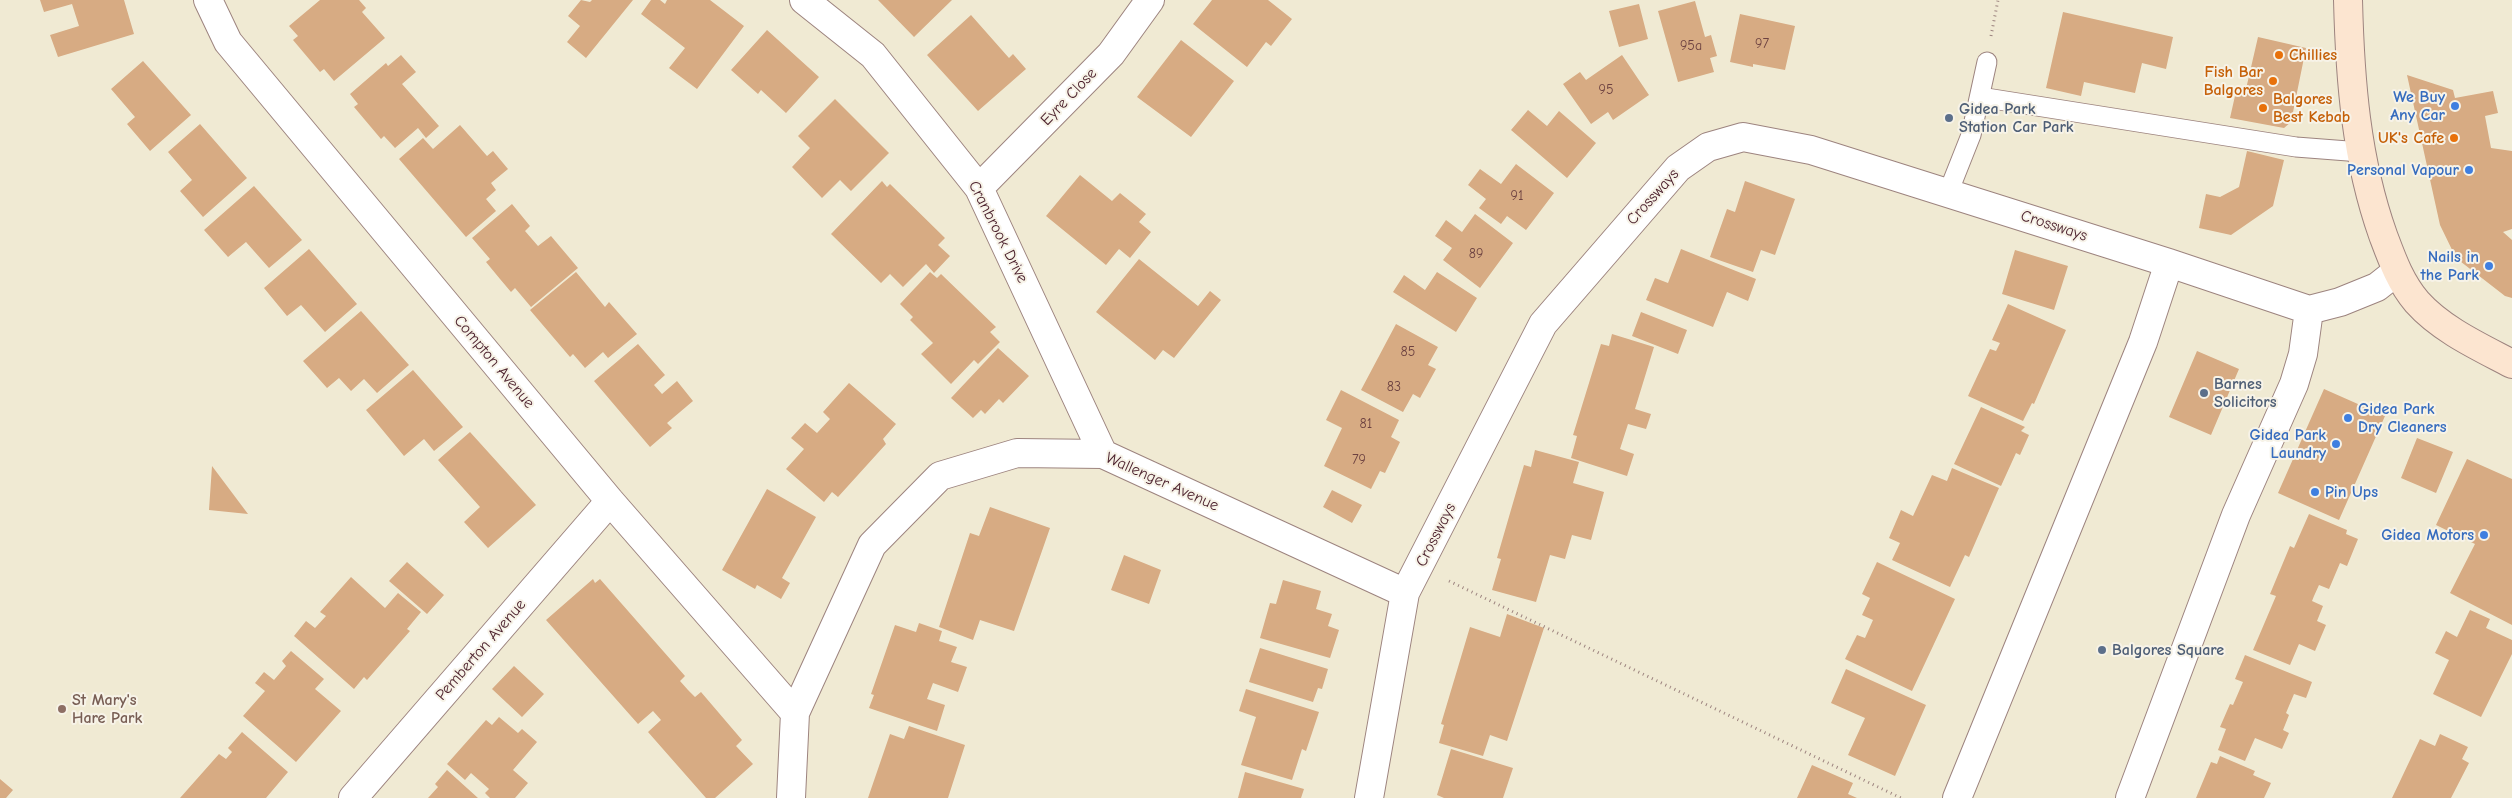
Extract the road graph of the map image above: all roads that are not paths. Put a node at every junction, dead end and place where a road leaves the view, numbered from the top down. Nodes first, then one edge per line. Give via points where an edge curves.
1 (208, 0) edge
2 (804, 0) edge
3 (1150, 0) edge
4 (2348, 0) edge
5 (1987, 62) road end
6 (1980, 97) junction
7 (2361, 152) junction
8 (979, 188) junction
9 (1948, 193) junction
10 (2168, 263) junction
11 (2396, 272) junction
12 (2309, 310) junction
13 (2512, 364) edge
14 (1103, 454) junction
15 (610, 501) junction
16 (1406, 593) junction
17 (795, 713) junction
18 (353, 798) edge
19 (791, 798) edge
20 (1369, 798) edge
21 (1957, 798) edge
22 (2130, 798) edge

1 - 15 street, Compton Avenue via 228,42
2 - 8 street, Cranbrook Drive via 873,55
3 - 8 street, Eyre Close via 1111,54
4 - 7 street via 2351,86
5 - 6 lane
6 - 7 lane via 2296,147
6 - 9 lane via 1971,135
7 - 11 street via 2374,208
8 - 14 street, Cranbrook Drive
9 - 10 street, Crossways
9 - 16 street, Crossways via 1811,150 1743,138 1708,147 1678,168 1543,324
10 - 12 street, Crossways
10 - 21 street via 2143,342
11 - 12 street via 2376,287
11 - 13 street via 2418,303 2456,334
12 - 22 street via 2303,354 2294,384 2236,515
14 - 16 street, Wallenger Avenue
14 - 17 street, Wallenger Avenue via 1017,453 940,476 872,545
15 - 17 street, Compton Avenue
15 - 18 street, Pemberton Avenue
16 - 20 street, Crossways
17 - 19 street, Wallenger Avenue

